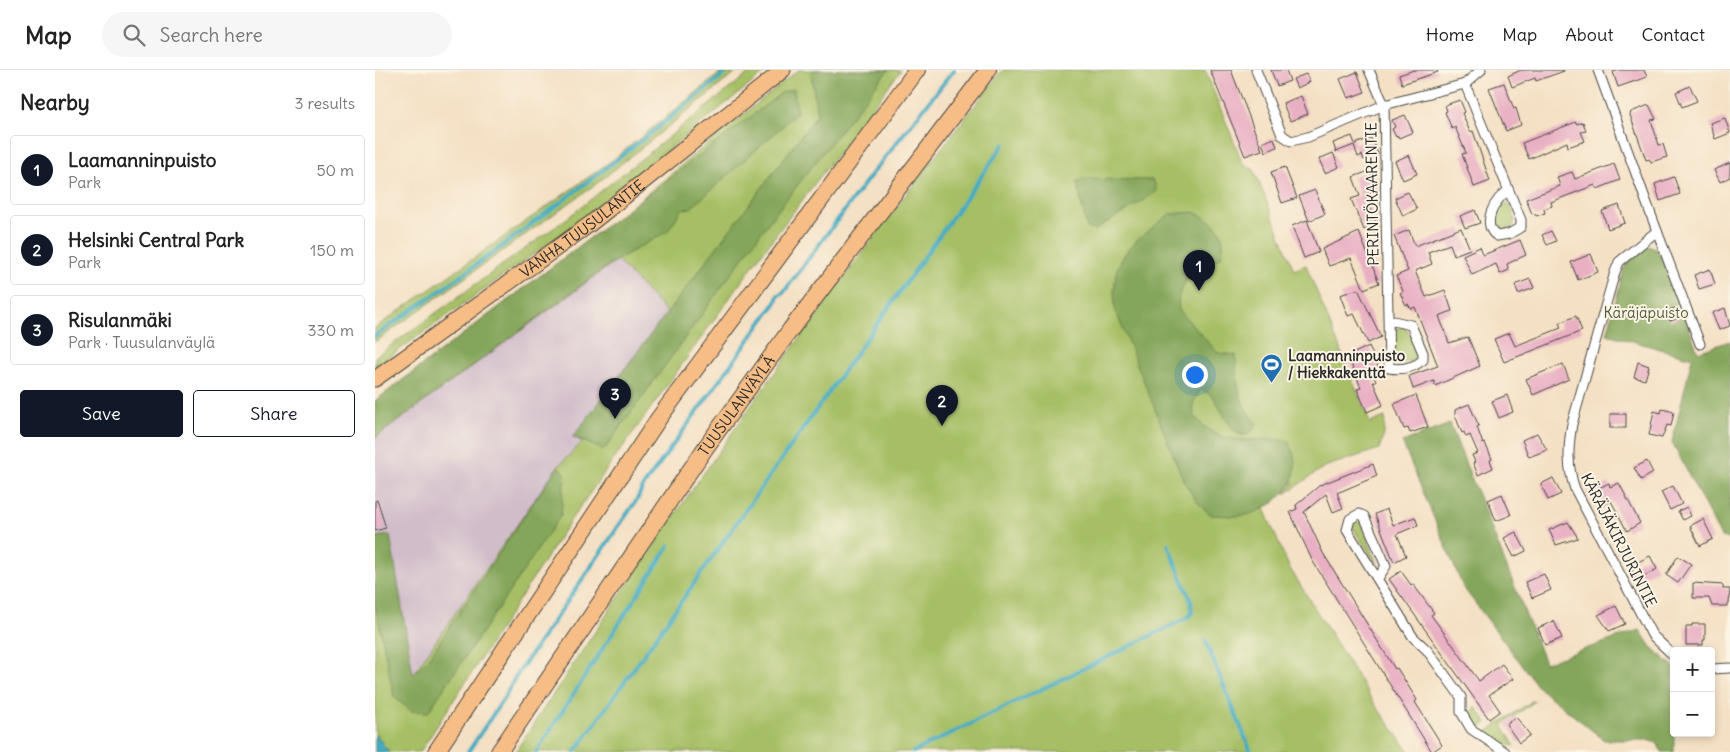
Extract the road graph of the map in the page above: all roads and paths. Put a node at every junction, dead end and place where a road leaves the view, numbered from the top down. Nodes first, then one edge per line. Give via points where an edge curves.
1 (783, 70) edge
2 (917, 70) edge
3 (988, 70) edge
4 (1256, 70) edge
5 (1369, 70) edge
6 (1481, 70) edge
7 (1598, 70) edge
8 (1465, 84) junction
9 (1385, 105) junction
10 (1509, 191) junction
11 (1657, 231) junction
12 (1389, 320) junction
13 (1701, 344) dead end
14 (375, 379) edge
15 (1378, 578) junction
16 (1670, 652) edge
17 (1730, 668) edge
18 (1715, 669) edge
19 (437, 750) edge
20 (499, 752) edge
21 (1505, 752) edge

1 - 14 main road, VANHA TUUSULANTIE via 590,224
2 - 19 highway via 659,418
3 - 20 highway, TUUSULANVÄYLÄ via 797,321 712,439
4 - 9 street via 1282,135 1291,141 1309,137
5 - 9 street, PERINTÖKAARENTIE
6 - 8 street
7 - 11 street
8 - 9 street
8 - 10 street
9 - 12 street, PERINTÖKAARENTIE
10 - 10 street via 1500,195 1492,209 1490,227 1497,236 1521,227
11 - 13 street
11 - 16 street, KÄRÄJÄKIRJURINTIE via 1619,262 1615,272 1572,424 1569,459 1575,489 1652,635
12 - 12 street, PERINTÖKAARENTIE via 1389,368 1419,364 1423,353 1411,325
15 - 15 street via 1347,530 1350,519 1359,514 1364,516 1386,566
15 - 21 street via 1413,637 1427,650 1461,697 1461,712 1471,729
17 - 18 street

